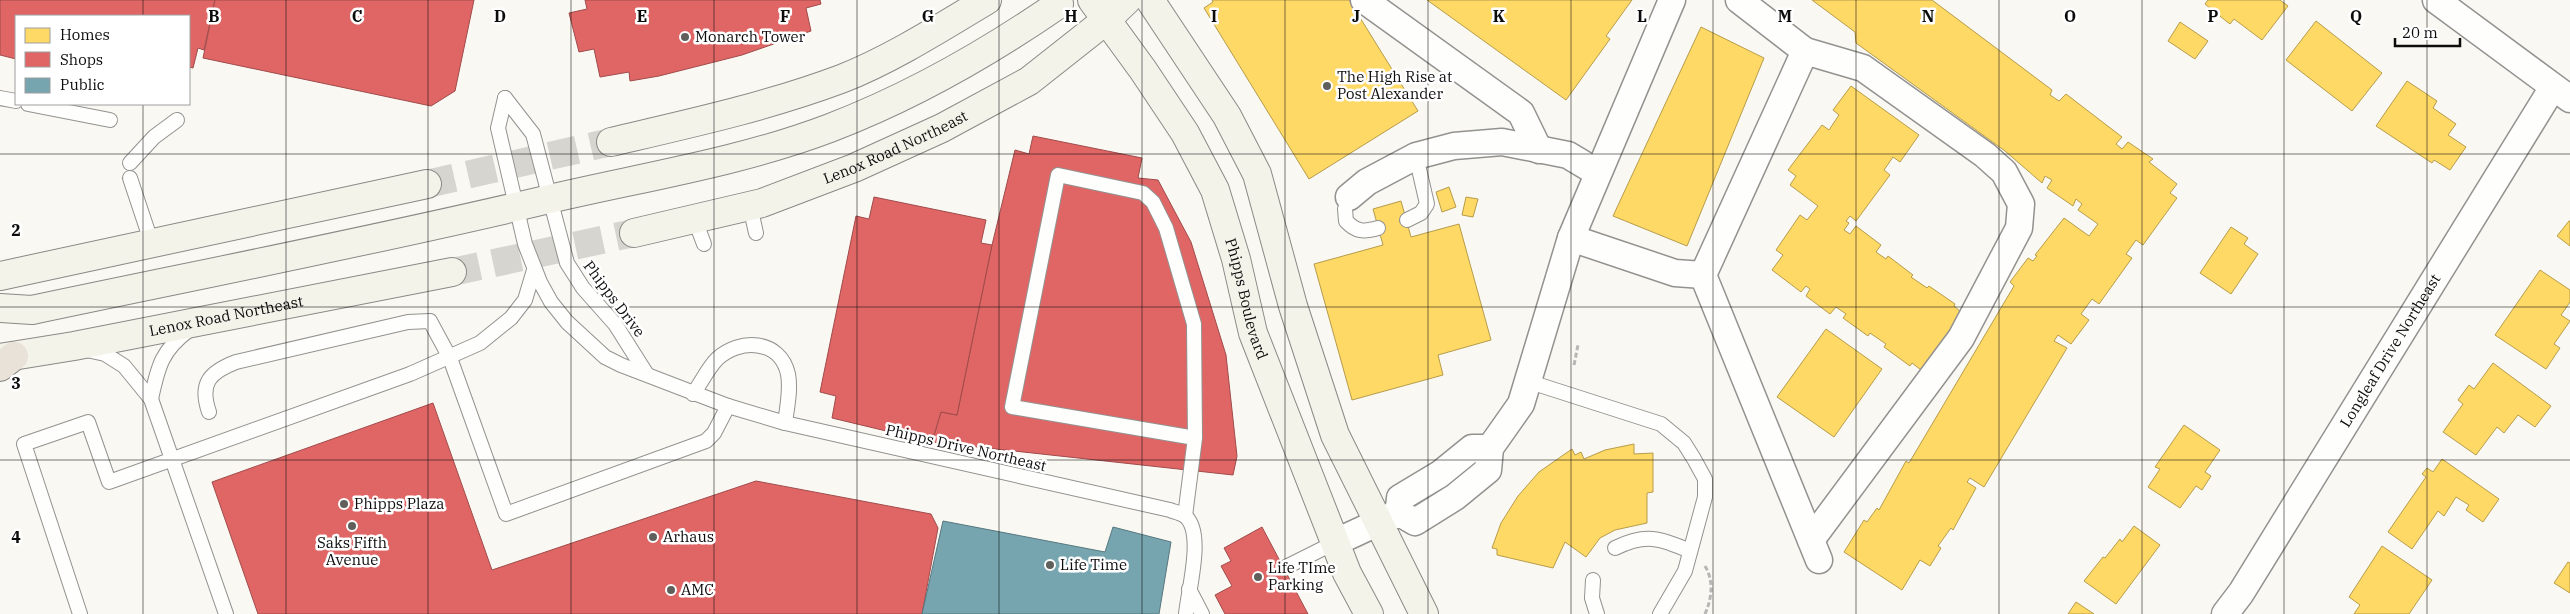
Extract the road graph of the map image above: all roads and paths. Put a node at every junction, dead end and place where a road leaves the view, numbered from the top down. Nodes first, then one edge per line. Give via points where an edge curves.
1 (987, 0) edge
2 (1127, 0) edge
3 (1150, 0) edge
4 (1364, 0) edge
5 (1672, 0) edge
6 (1739, 0) edge
7 (2436, 0) edge
8 (1059, 2) edge
9 (1098, 10) edge
10 (1805, 51) junction
11 (2562, 93) edge
12 (0, 98) edge
13 (15, 101) edge
14 (33, 105) edge
15 (110, 120) dead end
16 (177, 120) dead end
17 (611, 142) tunnel mouth
18 (1539, 150) junction
19 (1416, 156) junction
20 (130, 163) dead end
21 (1598, 173) junction
22 (130, 178) dead end
23 (427, 184) tunnel mouth
24 (1348, 197) joint
25 (551, 199) junction
26 (750, 206) junction
27 (517, 207) junction
28 (1406, 220) dead end
29 (1378, 228) dead end
30 (634, 233) tunnel mouth
31 (756, 233) dead end
32 (1571, 238) junction
33 (152, 244) junction
34 (534, 270) junction
35 (452, 272) tunnel mouth
36 (1703, 275) junction
37 (0, 276) edge
38 (0, 308) edge
39 (32, 310) junction
40 (201, 322) junction
41 (0, 328) edge
42 (1578, 345) dead end
43 (74, 346) junction
44 (450, 358) junction
45 (5, 360) edge
46 (1574, 365) dead end
47 (646, 374) junction
48 (1527, 381) junction
49 (693, 394) junction
50 (151, 398) junction
51 (728, 406) junction
52 (209, 412) dead end
53 (784, 423) junction
54 (1196, 438) junction
55 (172, 460) junction
56 (1185, 516) junction
57 (1387, 519) junction
58 (1334, 544) junction
59 (1615, 548) dead end
60 (1690, 551) junction
61 (1284, 568) dead end
62 (1592, 580) dead end
63 (1189, 590) junction
64 (80, 614) edge
65 (226, 614) edge
66 (1186, 614) edge
67 (1202, 614) edge
68 (1369, 614) edge
69 (1424, 614) edge
70 (1596, 614) edge
71 (1660, 614) edge
72 (2225, 614) edge

1 - 17 main road via 842,79 753,108
2 - 9 main road, Lenox Road Northeast
3 - 57 main road via 1227,116 1256,174 1293,306 1335,435
4 - 18 street via 1521,114
5 - 21 street
6 - 10 street
7 - 11 street
8 - 9 main road
8 - 25 main road via 1015,34 967,62 904,96 831,128 763,149
9 - 26 main road, Lenox Road Northeast via 1029,81 942,128 854,168
9 - 58 main road, Phipps Boulevard via 1144,70 1185,133 1215,190 1236,258 1253,333
10 - 36 street
10 - 36 street via 1868,62 1989,149 2021,204 2019,228 1961,338 1815,550
11 - 72 street, Longleaf Drive Northeast
12 - 13 lane
14 - 15 lane
16 - 20 lane via 154,137
18 - 19 street via 1502,142 1454,146
18 - 21 street via 1568,155
19 - 24 street via 1367,182
19 - 28 lane via 1427,204 1421,213
21 - 32 street
22 - 33 lane
23 - 33 main road
24 - 29 lane via 1346,221 1354,229
25 - 27 main road
25 - 27 lane, Phipps Drive via 533,134 505,98 498,128
25 - 47 lane, Phipps Drive via 567,263 583,288 615,324
26 - 30 main road, Lenox Road Northeast via 700,232
26 - 31 lane
27 - 34 lane
27 - 39 main road
32 - 36 street via 1675,273
32 - 48 street
33 - 37 main road
34 - 44 lane via 525,300 511,318 480,344
34 - 47 lane via 551,302 587,341 605,357
35 - 40 main road, Lenox Road Northeast
38 - 39 main road
39 - 41 main road
40 - 43 main road, Lenox Road Northeast
40 - 50 lane via 172,342 157,373
42 - 46 path
43 - 45 main road, Lenox Road Northeast
43 - 50 lane via 105,354 124,366
44 - 51 lane via 506,514 706,441 714,433
44 - 52 lane via 430,321 408,322 222,367 204,389
44 - 55 lane
47 - 49 lane, Phipps Drive Northeast
48 - 57 street via 1520,404 1490,448 1488,470 1455,497 1416,522 1403,515
48 - 60 lane via 1661,424 1684,443 1705,479 1705,497
49 - 51 lane, Phipps Drive Northeast
49 - 53 lane via 716,360 730,348 748,343 765,347 779,357 788,372 789,393
50 - 55 lane
51 - 53 lane, Phipps Drive Northeast
53 - 56 lane, Phipps Drive Northeast
54 - 54 lane via 1194,324 1166,228 1153,202 1144,193 1058,174 1012,407
54 - 56 lane
55 - 64 lane via 109,482 88,422 24,444
55 - 65 lane
56 - 63 lane via 1194,535 1195,550
57 - 58 street
57 - 69 main road
58 - 61 lane
58 - 68 main road, Phipps Boulevard via 1352,586
59 - 60 lane via 1633,540 1652,538
60 - 71 lane via 1686,571
62 - 70 lane
63 - 66 lane
63 - 67 lane

